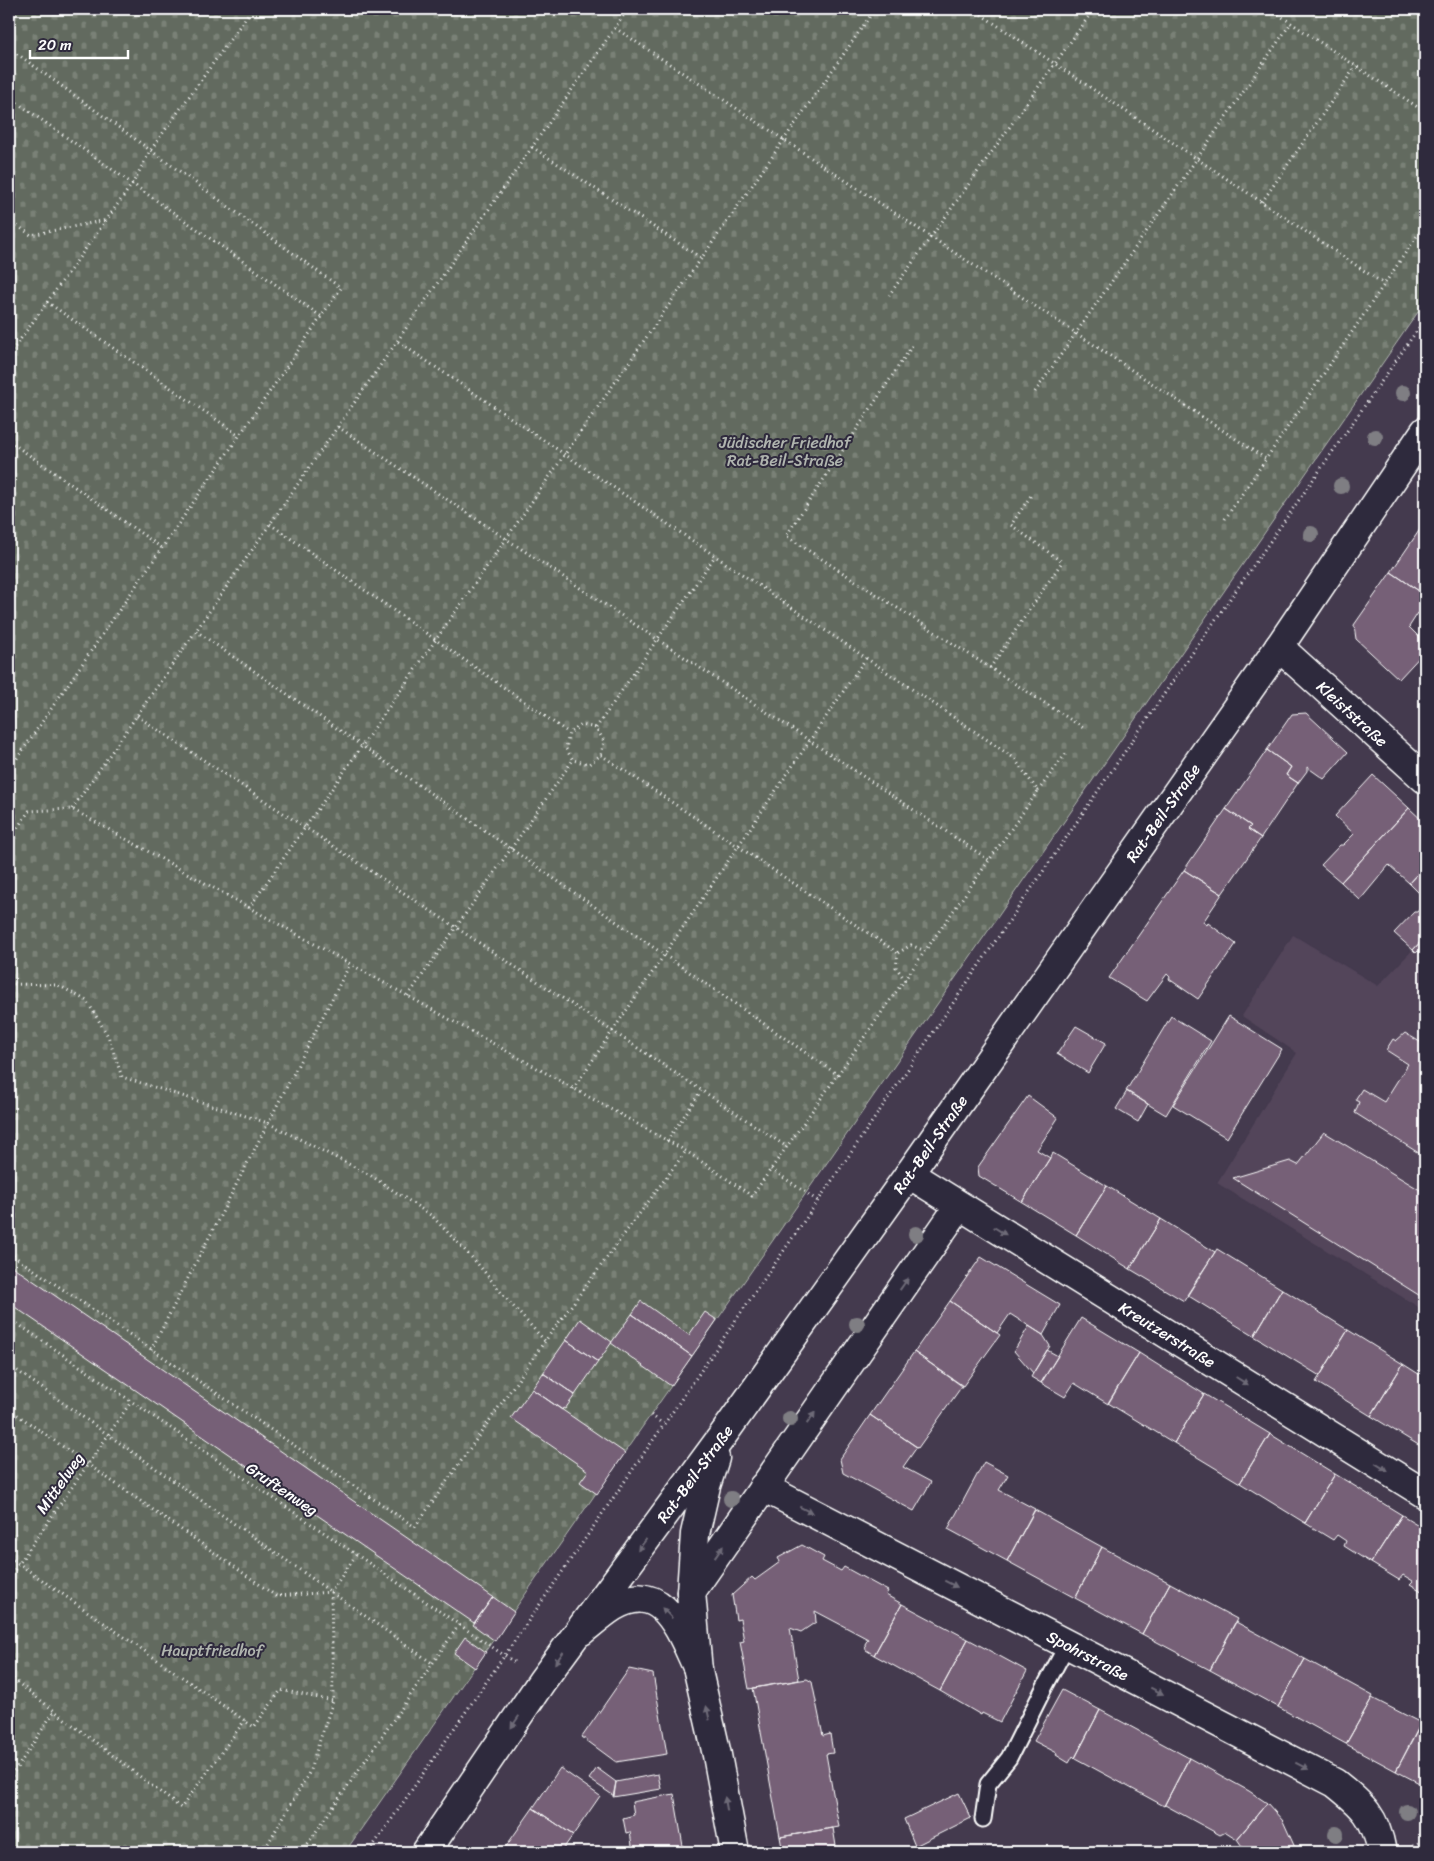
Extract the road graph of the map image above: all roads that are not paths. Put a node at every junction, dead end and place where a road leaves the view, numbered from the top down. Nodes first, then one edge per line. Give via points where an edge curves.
1 (1425, 431) edge
2 (1279, 647) junction
3 (1425, 779) edge
4 (909, 1174) junction
5 (958, 1206) junction
6 (723, 1435) junction
7 (763, 1487) junction
8 (1425, 1494) edge
9 (691, 1592) junction
10 (576, 1635) junction
11 (1067, 1645) junction
12 (698, 1671) junction
13 (983, 1819) dead end
14 (426, 1852) edge
15 (735, 1852) edge
16 (1382, 1852) edge

1 - 2 street, Rat-Beil-Straße
2 - 3 street, Kleiststraße
2 - 4 street, Rat-Beil-Straße
4 - 5 street, Kreutzerstraße
4 - 6 street, Rat-Beil-Straße
7 -> 5 street
5 -> 8 street, Kreutzerstraße
6 - 9 street via 697,1526
6 -> 10 street, Rat-Beil-Straße
9 -> 7 street
7 -> 11 street, Spohrstraße
9 - 12 street
12 -> 10 street via 671,1615 656,1602 634,1598 614,1607
10 -> 14 street, Rat-Beil-Straße
11 - 13 lane via 1009,1758 988,1784
11 -> 16 street, Spohrstraße via 1336,1783 1371,1816
15 -> 12 street

